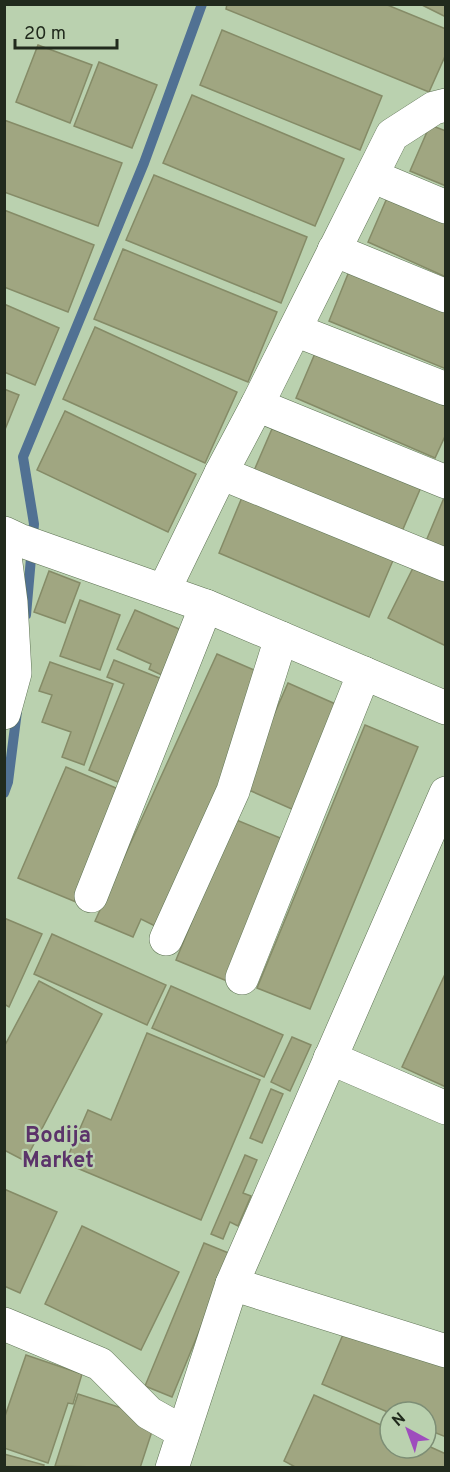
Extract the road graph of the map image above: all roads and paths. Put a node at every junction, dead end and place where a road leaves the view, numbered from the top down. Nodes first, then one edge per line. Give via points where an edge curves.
1 (446, 105) edge
2 (372, 176) junction
3 (446, 207) edge
4 (334, 250) junction
5 (446, 296) edge
6 (295, 330) junction
7 (446, 388) edge
8 (257, 405) junction
9 (221, 473) junction
10 (446, 482) edge
11 (9, 541) edge
12 (446, 566) edge
13 (164, 590) junction
14 (206, 606) junction
15 (281, 638) junction
16 (364, 673) junction
17 (446, 708) edge
18 (4, 713) edge
19 (446, 793) edge
20 (91, 896) dead end
21 (166, 939) dead end
22 (242, 978) dead end
23 (330, 1058) junction
24 (446, 1108) edge
25 (232, 1284) junction
26 (4, 1324) edge
27 (446, 1351) edge
28 (183, 1432) junction
29 (172, 1467) edge

1 - 2 street via 434,108 392,135
2 - 3 street
2 - 4 street
4 - 5 street
4 - 6 street
6 - 7 street
6 - 8 street
8 - 9 street
8 - 10 street
9 - 12 street
9 - 13 street
11 - 13 street
11 - 18 street via 15,673
13 - 14 street
14 - 15 street
14 - 20 street
15 - 16 street
15 - 21 street via 233,791
16 - 17 street
16 - 22 street
19 - 23 street
23 - 24 street
23 - 25 street
25 - 27 street
25 - 28 street
26 - 28 street via 100,1364 149,1413
28 - 29 street

